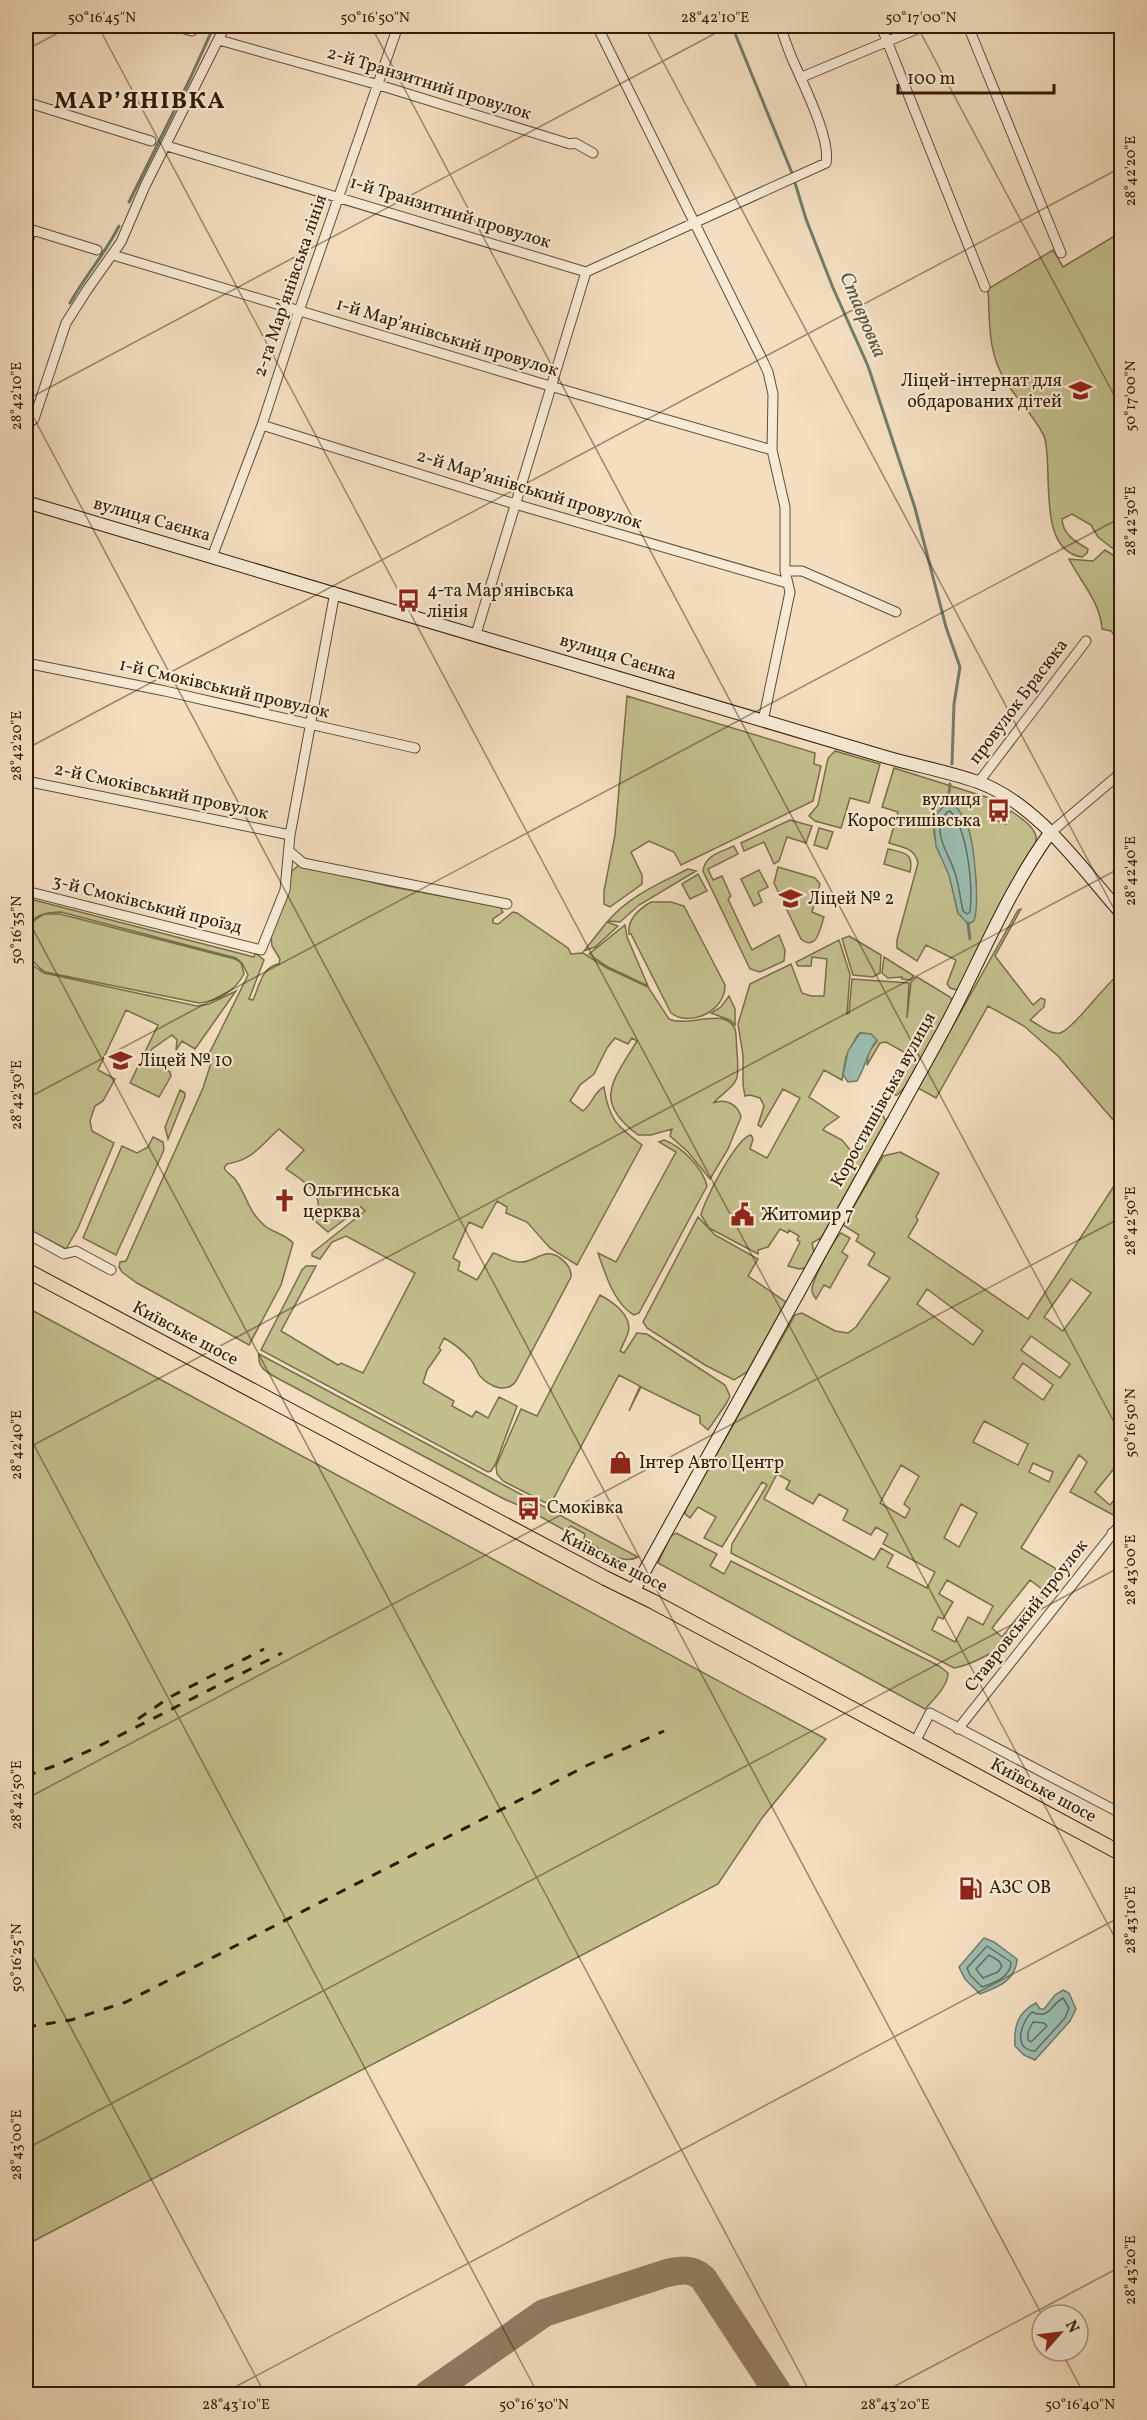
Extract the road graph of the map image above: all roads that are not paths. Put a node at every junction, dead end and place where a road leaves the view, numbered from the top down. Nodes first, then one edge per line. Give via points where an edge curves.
1 (173, 26) edge
2 (225, 26) edge
3 (398, 26) edge
4 (597, 26) edge
5 (780, 26) edge
6 (881, 26) edge
7 (924, 26) edge
8 (968, 26) edge
9 (192, 31) dead end
10 (219, 40) junction
11 (887, 40) junction
12 (802, 77) junction
13 (379, 85) junction
14 (26, 102) edge
15 (151, 141) dead end
16 (168, 146) junction
17 (593, 153) dead end
18 (339, 197) junction
19 (695, 222) junction
20 (28, 229) edge
21 (26, 249) edge
22 (96, 250) dead end
23 (1061, 253) dead end
24 (113, 255) junction
25 (586, 272) junction
26 (985, 287) dead end
27 (299, 311) junction
28 (550, 386) junction
29 (26, 425) edge
30 (262, 425) junction
31 (772, 450) junction
32 (26, 502) edge
33 (515, 504) junction
34 (213, 557) junction
35 (784, 571) junction
36 (787, 583) junction
37 (336, 592) junction
38 (896, 612) dead end
39 (476, 634) junction
40 (1086, 641) dead end
41 (26, 663) edge
42 (763, 721) junction
43 (312, 726) junction
44 (415, 748) dead end
45 (1122, 772) edge
46 (26, 781) edge
47 (978, 783) junction
48 (1050, 833) junction
49 (290, 835) junction
50 (289, 851) junction
51 (26, 891) edge
52 (507, 904) dead end
53 (1122, 914) edge
54 (26, 1233) edge
55 (26, 1270) edge
56 (111, 1270) dead end
57 (1122, 1522) edge
58 (1112, 1533) junction
59 (1122, 1543) edge
60 (633, 1592) junction
61 (958, 1729) junction
62 (915, 1742) junction
63 (1122, 1814) edge
64 (1122, 1854) edge

1 - 9 street
2 - 10 street
3 - 13 street, 2-га Марʼянівська лінія
4 - 19 street
5 - 12 street
6 - 11 street
7 - 11 street
8 - 23 street
10 - 13 street, 2-й Транзитний провулок
10 - 16 street
11 - 12 street
11 - 26 street
12 - 19 street via 826,145 826,163
13 - 17 street, 2-й Транзитний провулок via 570,144 575,142
13 - 18 street, 2-га Марʼянівська лінія
14 - 15 street
16 - 18 street, 1-й Транзитний провулок
16 - 24 street
18 - 25 street, 1-й Транзитний провулок
18 - 27 street, 2-га Марʼянівська лінія
19 - 25 street
19 - 31 street via 768,372 773,394
20 - 21 street
20 - 22 street
24 - 27 street, 1-й Марʼянівський провулок
24 - 29 street via 66,323 34,419
25 - 28 street
27 - 28 street, 1-й Марʼянівський провулок
27 - 30 street, 2-га Марʼянівська лінія
28 - 31 street, 1-й Марʼянівський провулок
28 - 33 street
30 - 33 street, 2-й Марʼянівський провулок
30 - 34 street, 2-га Марʼянівська лінія
31 - 35 street via 785,507
32 - 34 street, вулиця Саєнка
33 - 36 street, 2-й Марʼянівський провулок
33 - 39 street
34 - 37 street, вулиця Саєнка
35 - 36 street
35 - 38 street via 802,571
36 - 42 street via 790,591
37 - 39 street, вулиця Саєнка
37 - 43 street
39 - 42 street, вулиця Саєнка
40 - 47 street, провулок Брасюка
41 - 43 street, 1-й Смоківський провулок
42 - 47 street, вулиця Саєнка
43 - 44 street, 1-й Смоківський провулок
43 - 49 street
45 - 48 street, Коростишівська вулиця
46 - 49 street, 2-й Смоківський провулок
47 - 48 street, вулиця Саєнка via 1024,808
48 - 53 street, вулиця Саєнка
48 - 60 street, Коростишівська вулиця via 1032,857 961,999
49 - 50 street
50 - 51 street, 3-й Смоківський проїзд via 285,890 261,950
50 - 52 street via 303,863
54 - 56 street via 64,1254 76,1251
55 - 60 main road, Київське шосе
57 - 58 street, Ставровський проулок
58 - 59 street
58 - 61 street, Ставровський проулок
60 - 62 main road, Київське шосе
61 - 62 street via 930,1713
61 - 63 street
62 - 64 main road, Київське шосе

